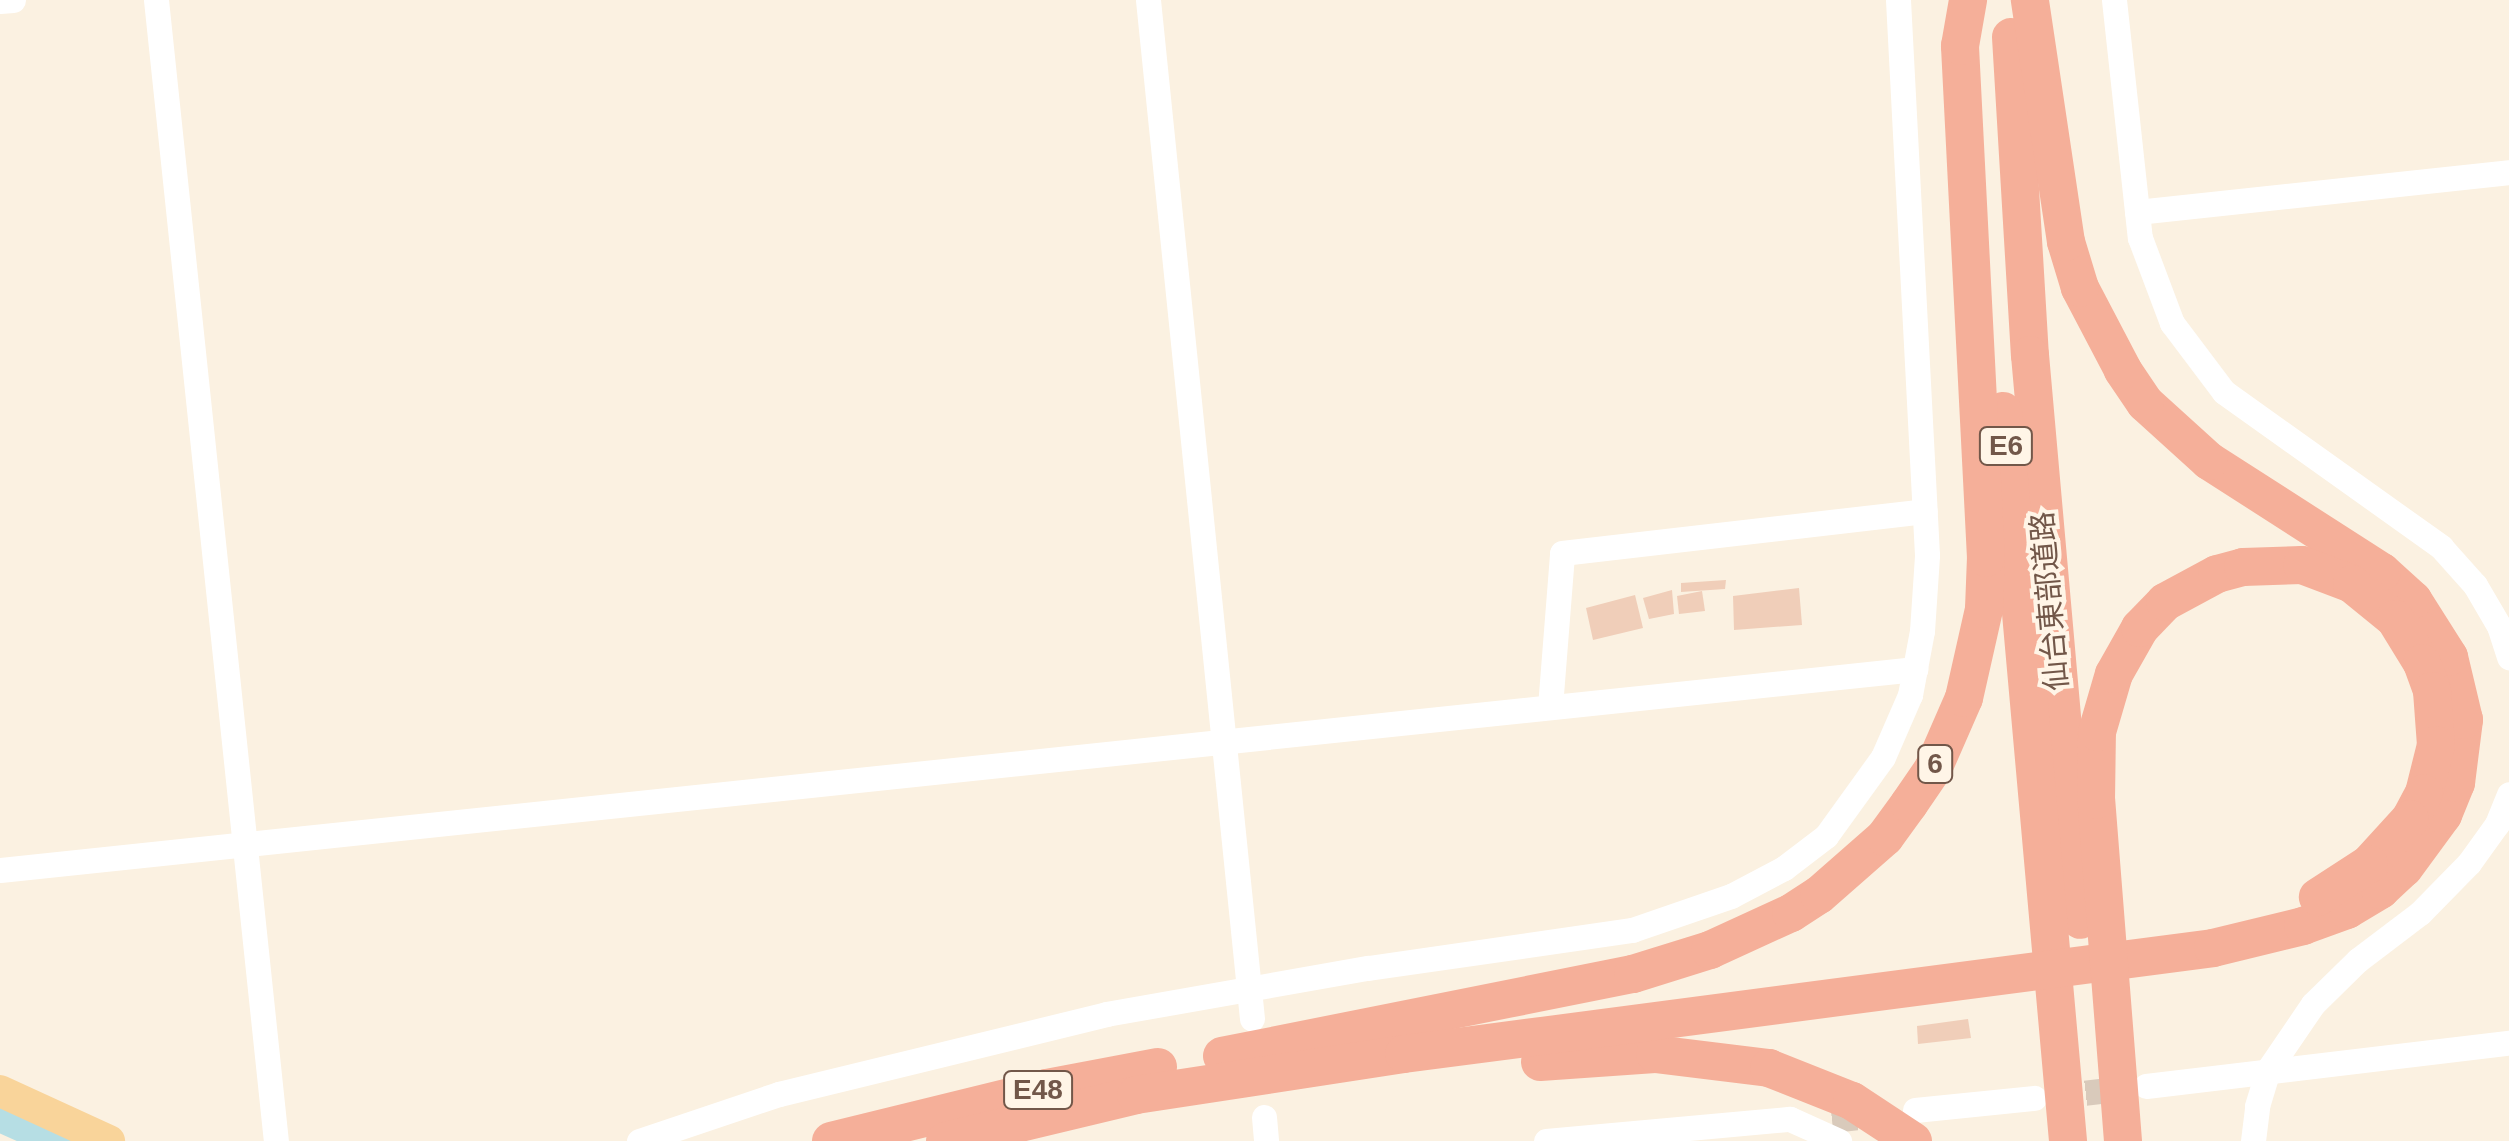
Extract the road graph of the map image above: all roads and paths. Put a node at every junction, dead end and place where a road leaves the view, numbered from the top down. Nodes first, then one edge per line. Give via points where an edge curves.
1 (13, 0) edge
2 (156, 0) edge
3 (1148, 0) edge
4 (1898, 0) edge
5 (1972, 0) edge
6 (2009, 0) edge
7 (2030, 0) edge
8 (2114, 0) edge
9 (0, 2) edge
10 (2509, 172) edge
11 (2137, 212) junction
12 (1925, 511) junction
13 (2509, 657) edge
14 (1915, 669) junction
15 (1550, 707) junction
16 (1222, 741) junction
17 (2509, 794) edge
18 (243, 844) junction
19 (0, 870) edge
20 (2074, 888) junction
21 (1248, 988) junction
22 (2086, 1023) junction
23 (1250, 1036) junction
24 (2509, 1043) edge
25 (2268, 1070) junction
26 (2146, 1086) tunnel mouth
27 (0, 1091) edge
28 (2034, 1098) tunnel mouth
29 (1070, 1114) junction
30 (1914, 1125) edge
31 (1836, 1130) tunnel mouth
32 (108, 1141) edge
33 (276, 1141) edge
34 (639, 1141) edge
35 (831, 1141) edge
36 (945, 1141) edge
37 (1546, 1141) edge
38 (2068, 1141) edge
39 (2102, 1141) edge
40 (2123, 1141) edge
41 (2253, 1141) edge

1 - 9 street
2 - 18 street
3 - 16 street
4 - 12 street
5 - 20 highway, 仙台東部道路 / E6 via 2000,376
5 - 23 highway, 6 via 1960,46 1984,609 1964,698 1910,804 1885,836 1819,894 1710,950 1633,974
6 - 20 highway, 仙台東部道路 / E6 via 2030,356
7 - 29 highway via 2066,242 2112,353 2145,404 2178,436 2382,572 2413,600 2450,658 2464,720 2456,784 2404,868 2346,910 2213,948 1385,1056 1136,1096
8 - 11 street
10 - 11 street
11 - 13 street via 2172,323 2224,392 2441,547 2475,586
12 - 14 street
12 - 15 street via 1562,553
14 - 15 street
14 - 21 street via 1883,757 1857,798 1826,836 1731,896 1632,930
15 - 16 street
16 - 18 street
16 - 21 street
17 - 25 street via 2470,864 2314,1004
18 - 19 street
18 - 33 street
20 - 22 highway, 仙台東部道路 / E6
20 - 23 highway via 2096,732 2126,648 2165,602 2243,566 2302,565 2352,584 2395,619 2432,690 2431,772 2391,843 2348,882 2319,896 2246,920 1358,1043
21 - 23 street
21 - 34 street via 938,1052 779,1094
22 - 38 highway, 仙台東部道路 / E6
22 - 39 highway, 仙台東部道路 / E6
22 - 40 highway
23 - 35 highway, E48
24 - 25 street
25 - 26 street
25 - 41 street
27 - 32 main road
28 - 30 street
29 - 30 highway via 1410,1074 1656,1054 1769,1068
29 - 36 highway, E48
31 - 37 street via 1790,1119 1753,1120

